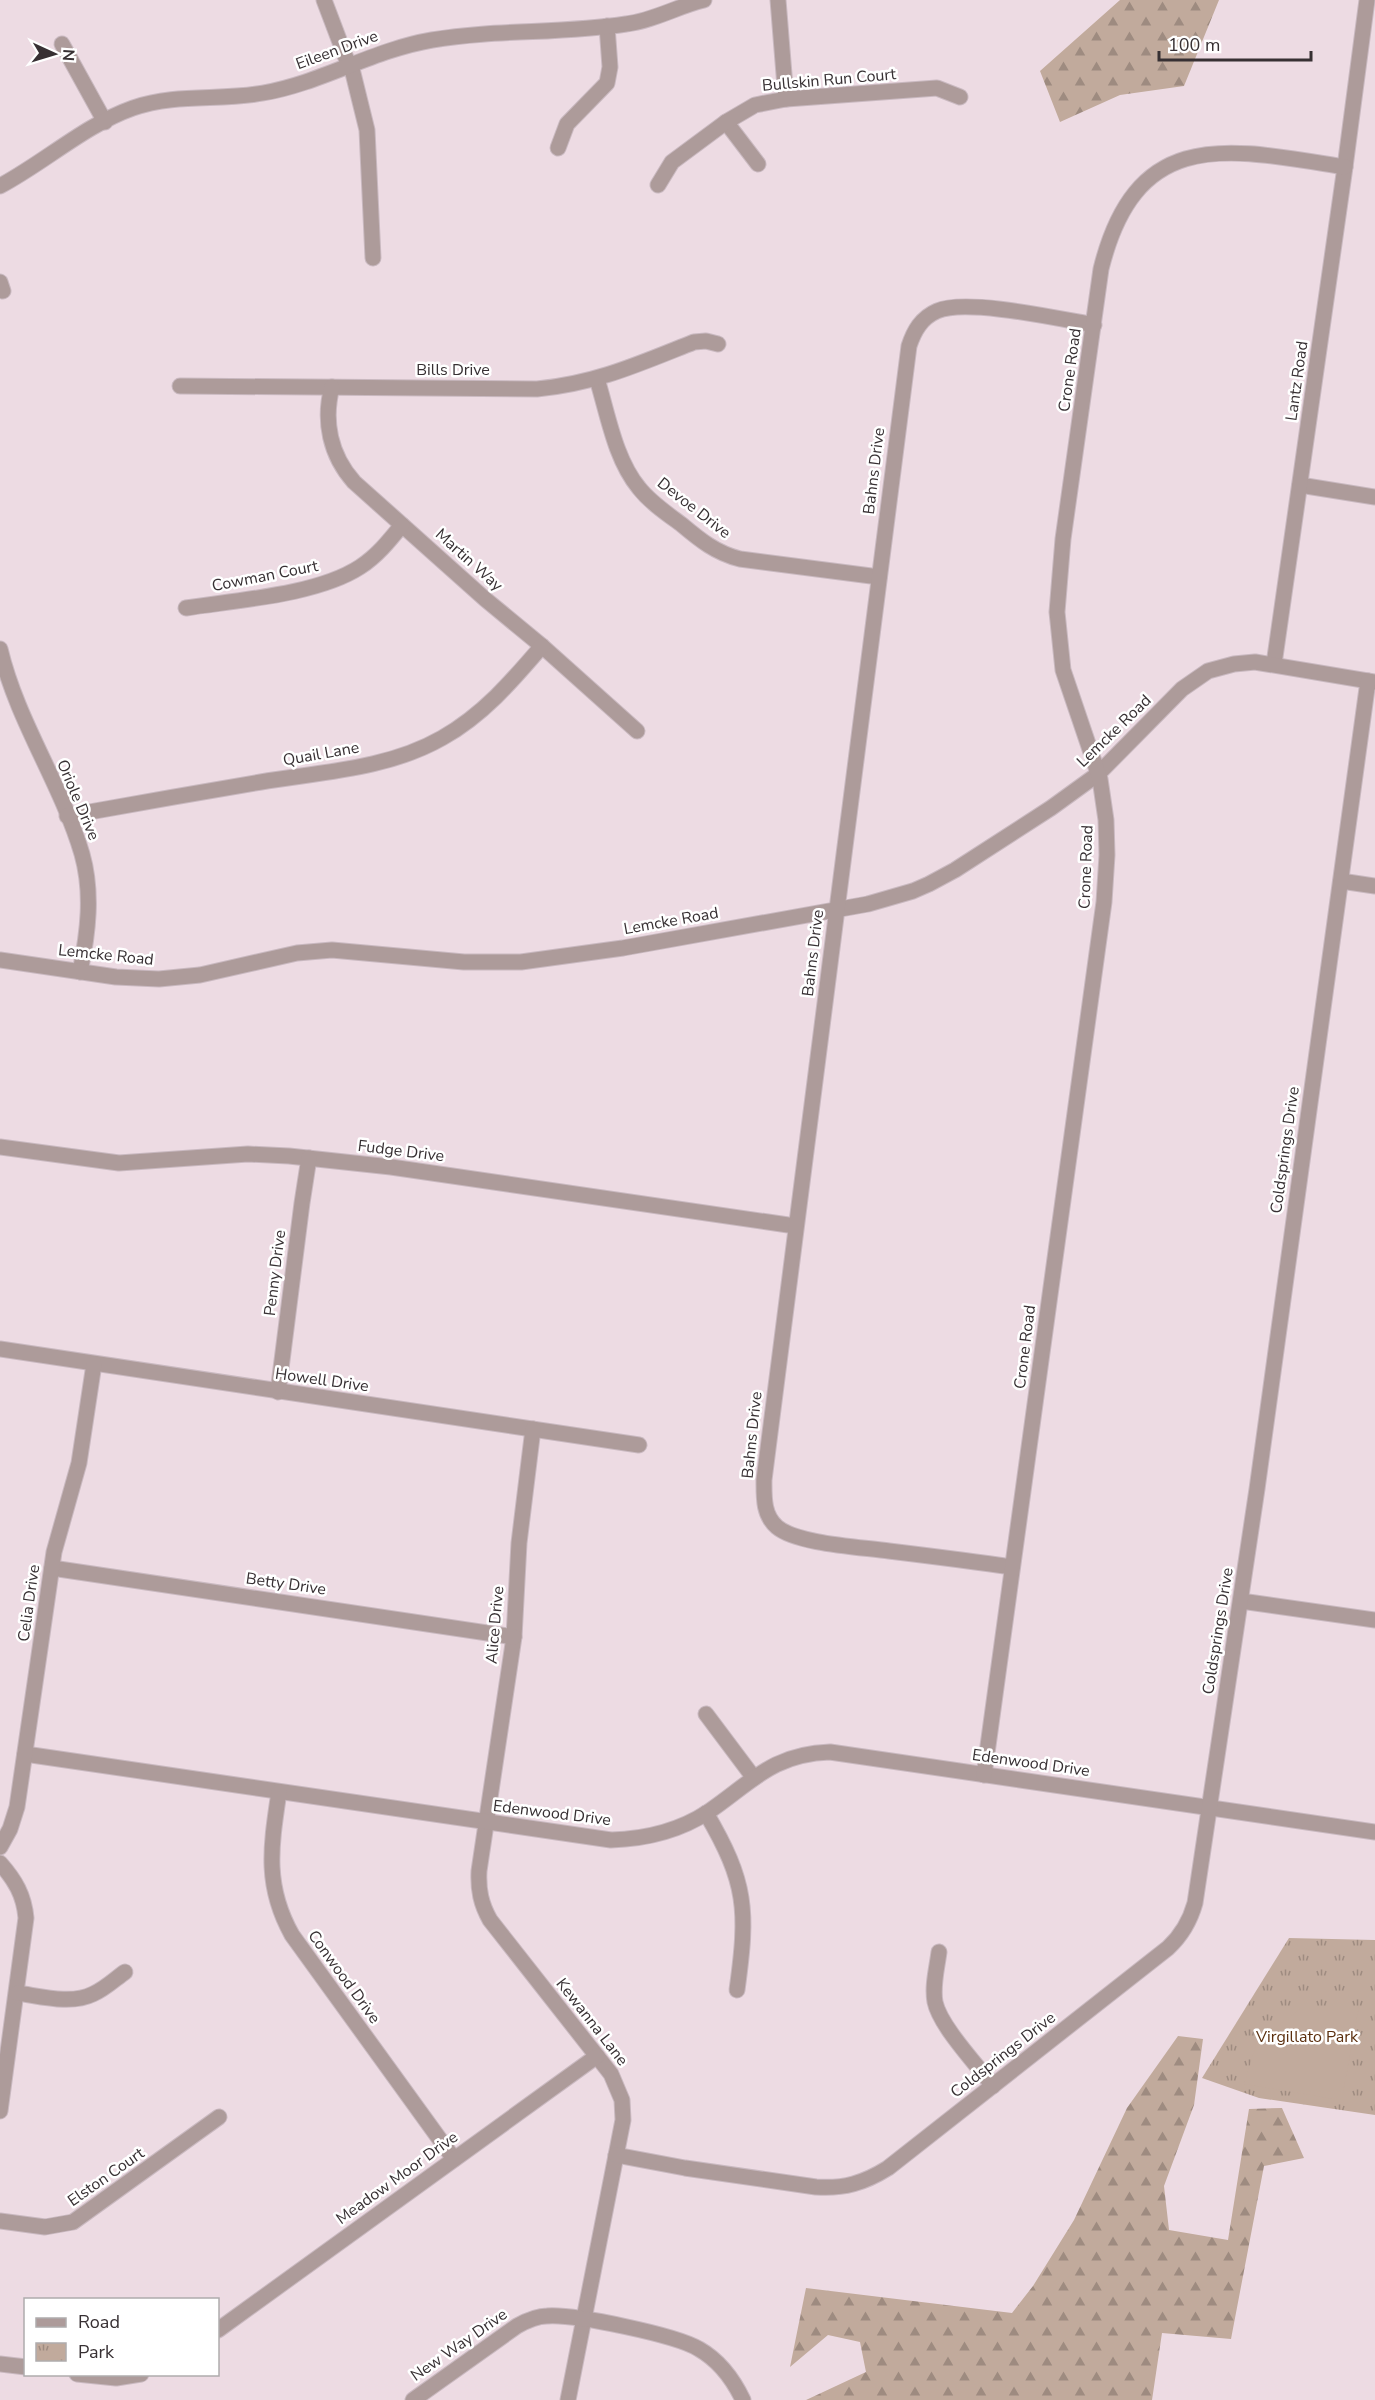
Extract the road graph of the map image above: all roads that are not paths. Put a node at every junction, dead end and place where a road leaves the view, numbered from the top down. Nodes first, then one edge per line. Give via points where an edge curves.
1 (324, 0) edge
2 (704, 0) edge
3 (778, 0) edge
4 (1367, 0) edge
5 (607, 26) junction
6 (62, 44) dead end
7 (350, 65) junction
8 (960, 97) dead end
9 (786, 99) junction
10 (105, 122) junction
11 (726, 122) junction
12 (558, 148) dead end
13 (758, 164) dead end
14 (1346, 166) junction
15 (658, 185) dead end
16 (0, 186) edge
17 (373, 258) dead end
18 (1094, 325) junction
19 (718, 344) dead end
20 (597, 379) junction
21 (180, 386) dead end
22 (332, 387) junction
23 (1300, 485) junction
24 (1375, 497) edge
25 (402, 525) junction
26 (879, 577) junction
27 (186, 609) dead end
28 (542, 646) junction
29 (0, 649) edge
30 (1274, 664) junction
31 (4, 676) edge
32 (1372, 682) edge
33 (637, 731) dead end
34 (1098, 774) junction
35 (68, 816) junction
36 (1341, 881) junction
37 (1375, 886) edge
38 (837, 909) junction
39 (0, 960) edge
40 (80, 972) junction
41 (0, 1147) edge
42 (309, 1158) junction
43 (795, 1226) junction
44 (0, 1349) edge
45 (94, 1364) junction
46 (278, 1392) junction
47 (533, 1429) junction
48 (639, 1445) dead end
49 (1012, 1567) junction
50 (52, 1568) junction
51 (1241, 1601) junction
52 (1375, 1620) edge
53 (514, 1637) junction
54 (706, 1714) dead end
55 (25, 1754) junction
56 (984, 1775) junction
57 (754, 1778) junction
58 (279, 1792) junction
59 (1209, 1808) junction
60 (706, 1813) junction
61 (487, 1823) junction
62 (1375, 1832) edge
63 (0, 1847) edge
64 (0, 1863) edge
65 (939, 1952) dead end
66 (125, 1972) dead end
67 (737, 1990) dead end
68 (17, 1993) junction
69 (597, 2056) junction
70 (2, 2079) edge
71 (993, 2086) junction
72 (0, 2111) edge
73 (219, 2117) dead end
74 (616, 2155) junction
75 (454, 2159) junction
76 (0, 2221) edge
77 (584, 2320) junction
78 (219, 2329) edge
79 (0, 2364) edge
80 (24, 2367) edge
81 (96, 2376) edge
82 (128, 2376) edge
83 (413, 2400) edge
84 (568, 2400) edge
85 (744, 2400) edge

1 - 7 street
2 - 5 street, Eileen Drive via 633,23
3 - 9 street
4 - 14 street, Lantz Road
5 - 7 street, Eileen Drive via 430,40
5 - 12 street via 607,83 567,124
6 - 10 street
7 - 10 street, Eileen Drive via 263,93 154,102
7 - 17 street via 367,130
8 - 9 street, Bullskin Run Court via 937,88
9 - 11 street, Bullskin Run Court via 755,105
10 - 16 street, Eileen Drive
11 - 13 street
11 - 15 street, Bullskin Run Court via 672,162
14 - 18 street, Crone Road via 1235,152 1200,154 1165,169 1142,186 1119,216 1101,269
14 - 23 street, Lantz Road
18 - 26 street, Bahns Drive via 978,307 940,310 919,324 907,354
18 - 34 street, Crone Road via 1063,539 1057,612 1063,670
19 - 20 street, Bills Drive via 694,342
20 - 22 street, Bills Drive via 537,388
20 - 26 street, Devoe Drive via 631,478 706,545 740,559
21 - 22 street, Bills Drive
22 - 25 street, Martin Way via 328,426 340,464 354,482
23 - 24 street
23 - 30 street, Lantz Road
25 - 27 street, Cowman Court via 369,561 329,582
25 - 28 street, Martin Way
26 - 38 street, Bahns Drive
28 - 33 street, Martin Way
28 - 35 street, Quail Lane via 478,714 409,753 346,768
29 - 31 street, Oriole Drive
30 - 32 street
30 - 34 street, Lemcke Road via 1225,665 1191,681
31 - 35 street, Oriole Drive
32 - 36 street, Coldsprings Drive
34 - 38 street, Lemcke Road via 998,843 929,884 900,895
34 - 49 street, Crone Road via 1106,820 1104,902
35 - 40 street, Oriole Drive via 82,855 88,891 88,931
36 - 37 street
36 - 51 street, Coldsprings Drive
38 - 40 street, Lemcke Road via 623,948 521,962 464,962 332,950 297,953 187,977 140,979
38 - 43 street, Bahns Drive
39 - 40 street, Lemcke Road
41 - 42 street, Fudge Drive via 119,1163 248,1154
42 - 43 street, Fudge Drive
42 - 46 street, Penny Drive
43 - 49 street, Bahns Drive via 764,1480 764,1502 770,1518 789,1534 821,1542
44 - 45 street, Howell Drive
45 - 46 street, Howell Drive
45 - 50 street, Celia Drive via 79,1463
46 - 47 street, Howell Drive
47 - 48 street, Howell Drive
47 - 53 street, Alice Drive via 519,1543
49 - 56 street, Crone Road
50 - 53 street, Betty Drive
50 - 55 street, Celia Drive
51 - 52 street
51 - 59 street, Coldsprings Drive
53 - 61 street, Alice Drive
54 - 57 street
55 - 58 street, Edenwood Drive
55 - 63 street, Celia Drive via 14,1819
56 - 57 street, Edenwood Drive via 830,1752 784,1760
56 - 59 street, Edenwood Drive
57 - 60 street, Edenwood Drive
58 - 61 street, Edenwood Drive
58 - 75 street, Conwood Drive via 271,1865 275,1896 285,1922
59 - 62 street, Edenwood Drive
59 - 71 street, Coldsprings Drive via 1196,1903 1176,1940
60 - 61 street, Edenwood Drive via 650,1836 611,1840
60 - 67 street via 730,1855 741,1895 744,1926
61 - 69 street, Kewanna Lane via 479,1881 479,1897 485,1912
64 - 68 street via 16,1882 25,1908
65 - 71 street via 934,1986 938,2011
66 - 68 street via 98,1992 82,1998
68 - 70 street
69 - 74 street, Kewanna Lane via 614,2079 622,2100
69 - 75 street, Meadow Moor Drive
70 - 72 street
71 - 74 street, Coldsprings Drive via 888,2168 861,2183 846,2186 816,2187
73 - 76 street, Elston Court via 73,2222 45,2227
74 - 77 street, Kewanna Lane
75 - 78 street, Meadow Moor Drive
77 - 83 street, New Way Drive via 549,2315 526,2321
77 - 84 street, Kewanna Lane
77 - 85 street, New Way Drive via 679,2339 700,2349 729,2375
79 - 80 street
81 - 82 street

